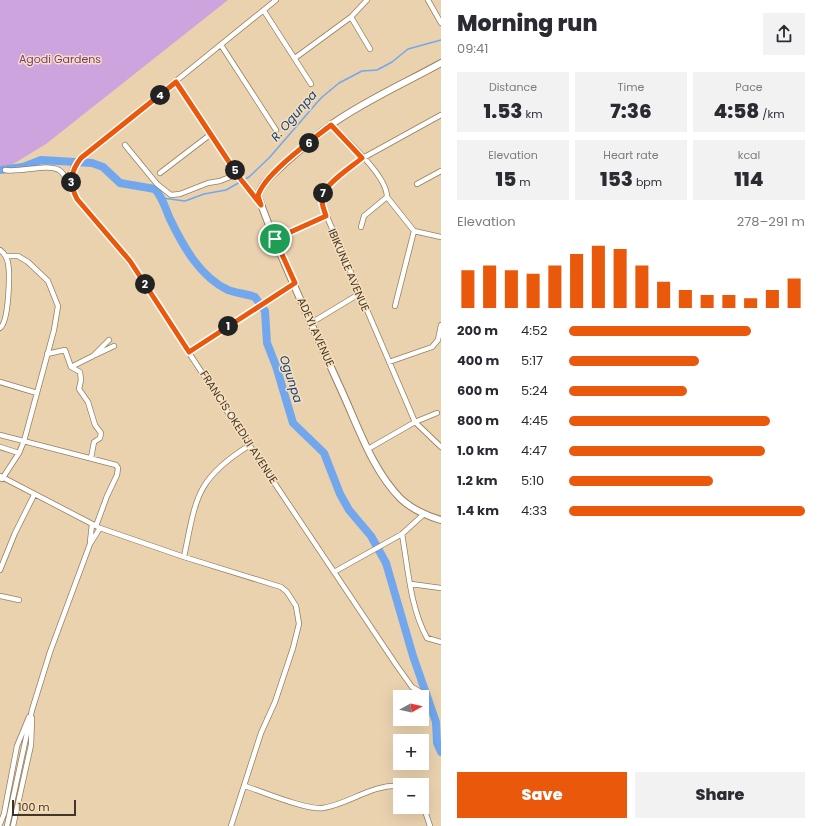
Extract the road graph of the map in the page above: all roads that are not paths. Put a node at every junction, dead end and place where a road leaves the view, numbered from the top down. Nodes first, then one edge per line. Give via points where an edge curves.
1 (276, 0) edge
2 (367, 0) edge
3 (428, 0) edge
4 (264, 10) junction
5 (350, 17) junction
6 (441, 22) edge
7 (221, 45) junction
8 (370, 49) dead end
9 (295, 58) junction
10 (441, 63) edge
11 (176, 82) junction
12 (311, 84) dead end
13 (441, 115) edge
14 (331, 125) junction
15 (276, 130) dead end
16 (211, 134) junction
17 (125, 145) dead end
18 (362, 158) junction
19 (4, 170) dead end
20 (441, 171) edge
21 (160, 173) dead end
22 (238, 176) junction
23 (417, 184) dead end
24 (71, 187) junction
25 (387, 196) junction
26 (261, 205) junction
27 (326, 216) junction
28 (361, 227) dead end
29 (414, 231) junction
30 (441, 237) edge
31 (275, 239) junction
32 (0, 250) edge
33 (6, 256) junction
34 (295, 283) junction
35 (359, 294) junction
36 (395, 306) dead end
37 (311, 323) junction
38 (441, 325) edge
39 (0, 328) edge
40 (109, 340) dead end
41 (114, 346) dead end
42 (189, 352) junction
43 (47, 354) junction
44 (93, 356) junction
45 (389, 362) junction
46 (71, 367) junction
47 (0, 382) edge
48 (37, 393) junction
49 (437, 413) dead end
50 (415, 422) junction
51 (0, 435) edge
52 (24, 441) junction
53 (250, 445) junction
54 (0, 447) edge
55 (441, 447) edge
56 (368, 449) junction
57 (19, 453) junction
58 (91, 458) junction
59 (1, 478) edge
60 (34, 495) junction
61 (424, 514) junction
62 (441, 520) edge
63 (96, 526) junction
64 (402, 534) junction
65 (90, 544) junction
66 (184, 557) junction
67 (0, 570) edge
68 (334, 572) junction
69 (411, 584) junction
70 (441, 588) edge
71 (0, 596) edge
72 (19, 600) dead end
73 (441, 642) edge
74 (417, 690) edge
75 (32, 710) junction
76 (245, 786) junction
77 (393, 786) edge
78 (426, 814) edge
79 (0, 824) edge
80 (7, 826) edge
81 (13, 826) edge
82 (231, 826) edge
83 (430, 826) edge

1 - 4 street
2 - 5 street
3 - 6 street
4 - 7 street
4 - 9 street
5 - 8 street
5 - 9 street
7 - 11 street
7 - 15 street
9 - 12 street
10 - 14 street, ADEYI AVENUE
11 - 16 street
11 - 24 street via 81,158 71,174
13 - 18 street, IBIKUNLE AVENUE
14 - 18 street
14 - 26 street, ADEYI AVENUE via 262,186 258,196
16 - 21 street
16 - 22 street
17 - 22 street via 157,184 171,195
18 - 25 street via 383,182
18 - 27 street, IBIKUNLE AVENUE via 327,187 322,195
19 - 24 street, FRANCIS OKEDIJI AVENUE via 59,170
20 - 23 street
22 - 26 street
24 - 42 street, FRANCIS OKEDIJI AVENUE via 77,199 130,261
25 - 28 street via 364,216
25 - 29 street
26 - 31 street, ADEYI AVENUE
27 - 31 street
27 - 35 street, IBIKUNLE AVENUE
29 - 30 street
29 - 36 street
31 - 34 street, ADEYI AVENUE
32 - 33 street
33 - 39 street via 9,282 7,312
33 - 43 street via 23,258 48,281 54,293 58,306
34 - 37 street, ADEYI AVENUE
34 - 42 street
35 - 37 street
35 - 45 street, IBIKUNLE AVENUE
37 - 56 street, ADEYI AVENUE
38 - 45 street via 438,340 432,347
40 - 44 street
41 - 44 street
42 - 53 street, FRANCIS OKEDIJI AVENUE
43 - 46 street via 65,350
43 - 48 street
44 - 46 street
45 - 50 street, IBIKUNLE AVENUE
46 - 58 street via 80,372 79,389 88,402 95,425 101,433 100,438 94,442
47 - 48 street
48 - 52 street
49 - 50 street
50 - 55 street, IBIKUNLE AVENUE
50 - 56 street
51 - 52 street
52 - 57 street
52 - 58 street
53 - 66 street via 227,459 211,474 201,489 194,508
53 - 68 street, FRANCIS OKEDIJI AVENUE
54 - 57 street
56 - 61 street, ADEYI AVENUE via 384,477 401,499
57 - 59 street
58 - 63 street via 116,465 118,472
59 - 60 street
60 - 63 street
60 - 67 street
61 - 62 street, ADEYI AVENUE
61 - 64 street
63 - 65 street
63 - 65 street
63 - 66 street
64 - 68 street
64 - 69 street
65 - 75 street via 50,652
66 - 76 street via 281,587 296,606 298,624 293,648 275,702 261,733
68 - 74 street, FRANCIS OKEDIJI AVENUE via 397,666 412,687
69 - 70 street
69 - 73 street via 423,632 427,638
71 - 72 street
75 - 79 street via 20,735
75 - 80 street
75 - 81 street via 31,745
76 - 77 street via 299,804 321,808 378,788
76 - 82 street
78 - 83 street

